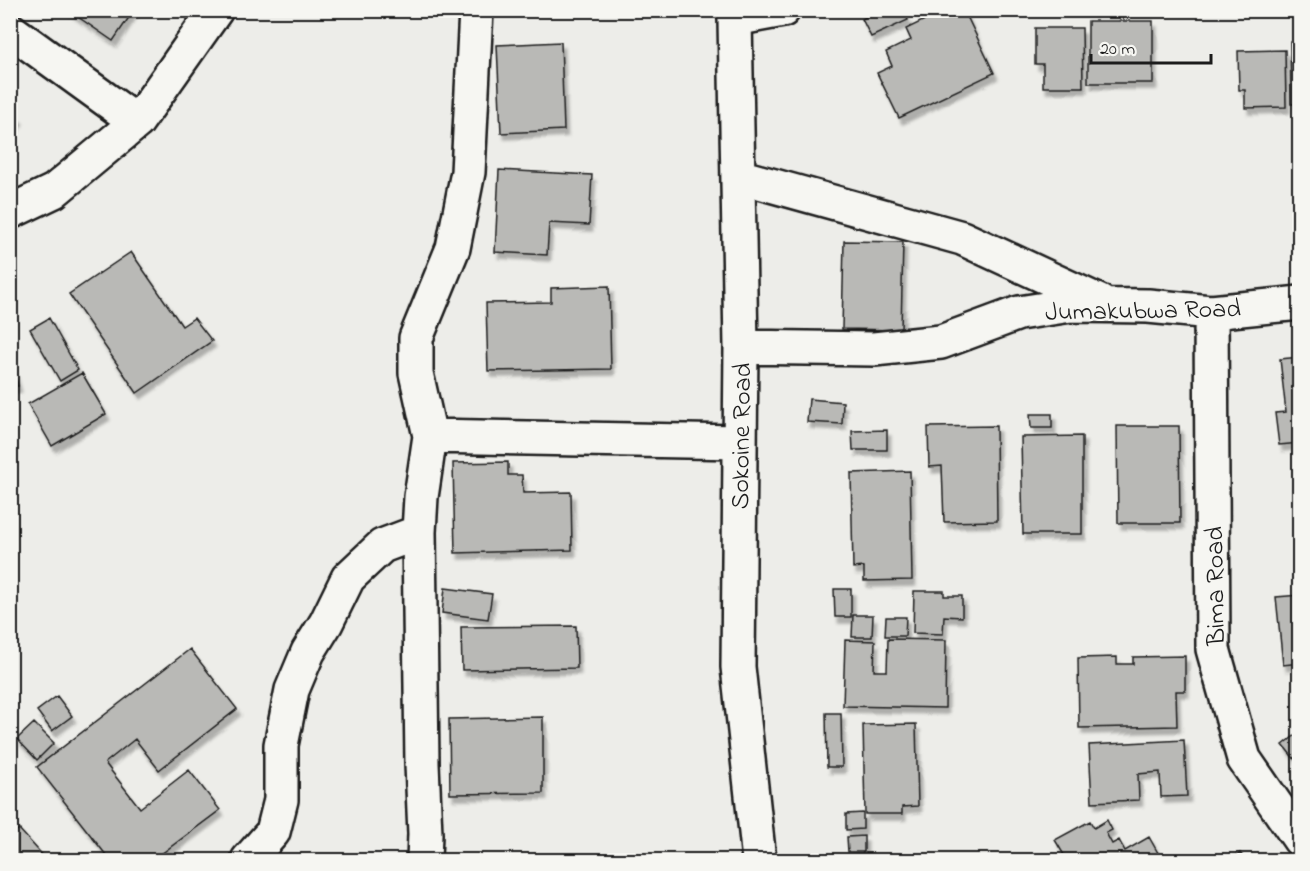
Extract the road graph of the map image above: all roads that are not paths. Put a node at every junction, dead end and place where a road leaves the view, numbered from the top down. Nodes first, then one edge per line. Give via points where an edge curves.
1 (216, 10) edge
2 (476, 10) edge
3 (783, 10) edge
4 (735, 15) edge
5 (10, 30) edge
6 (137, 122) junction
7 (738, 176) junction
8 (10, 212) edge
9 (1299, 303) edge
10 (1107, 306) junction
11 (1211, 312) junction
12 (741, 347) junction
13 (430, 436) junction
14 (739, 442) junction
15 (419, 532) junction
16 (1299, 840) edge
17 (248, 861) edge
18 (424, 861) edge
19 (759, 861) edge

1 - 6 street
2 - 13 street via 468,172 453,248 416,338 416,373
3 - 4 street
4 - 7 street, Sokoine Road
5 - 6 street
6 - 8 street via 54,191
7 - 10 street via 962,238
7 - 12 street, Sokoine Road
9 - 11 street, Jumakubwa Road
10 - 11 street, Jumakubwa Road
10 - 12 street, Jumakubwa Road via 1071,305 1019,313 941,342 874,350
11 - 16 street, Bima Road via 1213,649 1244,759
12 - 14 street, Sokoine Road
13 - 14 street
13 - 15 street
14 - 19 street, Sokoine Road via 738,667
15 - 17 street via 382,546 348,578 308,652 292,690 281,745 281,800 273,832
15 - 18 street

